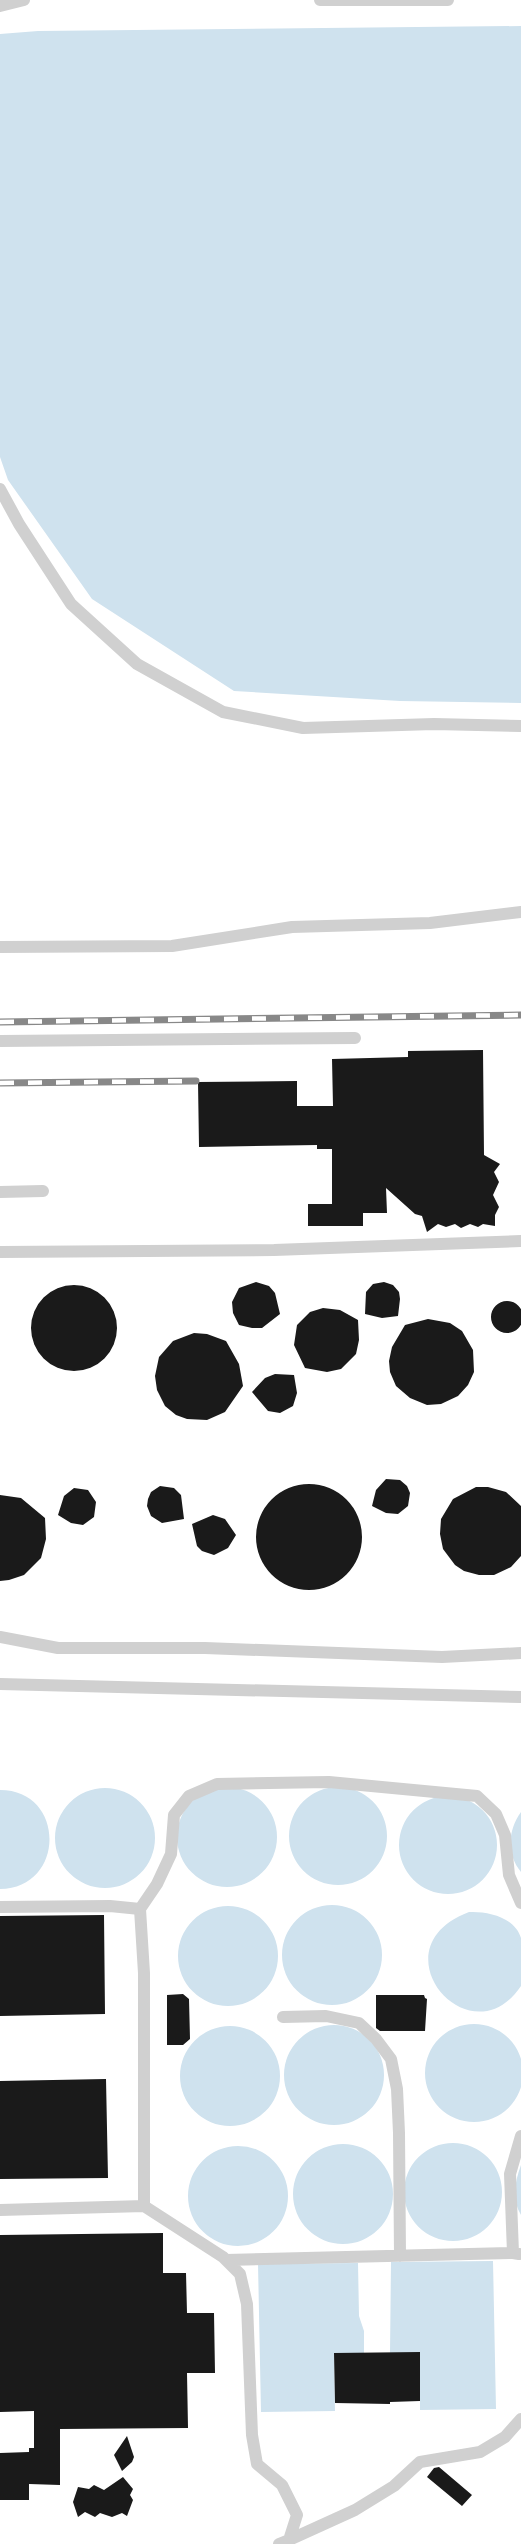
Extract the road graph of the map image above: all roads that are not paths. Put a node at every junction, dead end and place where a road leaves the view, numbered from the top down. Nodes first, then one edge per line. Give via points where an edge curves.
1 (24, 0) edge
2 (320, 0) edge
3 (448, 0) edge
4 (0, 6) edge
5 (0, 489) edge
6 (521, 726) edge
7 (521, 912) edge
8 (0, 947) edge
9 (356, 1038) dead end
10 (0, 1041) edge
11 (43, 1191) dead end
12 (0, 1192) edge
13 (521, 1241) edge
14 (0, 1252) edge
15 (0, 1637) edge
16 (521, 1653) edge
17 (0, 1684) edge
18 (521, 1697) edge
19 (521, 1903) edge
20 (0, 1907) edge
21 (140, 1909) junction
22 (283, 2017) dead end
23 (521, 2136) edge
24 (144, 2206) junction
25 (0, 2210) edge
26 (517, 2254) edge
27 (400, 2256) junction
28 (226, 2260) junction
29 (521, 2419) edge
30 (284, 2542) edge

1 - 4 lane
2 - 3 lane
5 - 6 lane via 71,604 137,664 223,712 303,728
7 - 8 lane via 430,923 292,927 172,946
9 - 10 lane
11 - 12 lane
13 - 14 lane via 274,1250
15 - 16 lane via 58,1648 205,1648 442,1657
17 - 18 lane
19 - 21 lane via 509,1875 505,1835 495,1814 477,1796 329,1782 217,1784 189,1796 174,1815 171,1854
20 - 21 lane
21 - 24 lane via 144,1973
22 - 27 lane via 326,2016 359,2024 391,2059 397,2089
23 - 26 lane via 510,2174
24 - 25 lane
24 - 28 lane
26 - 27 lane
27 - 28 lane
28 - 30 lane via 240,2274 247,2304 252,2435 257,2464 282,2486 297,2515
29 - 30 lane via 505,2437 480,2452 420,2462 394,2486 355,2510

